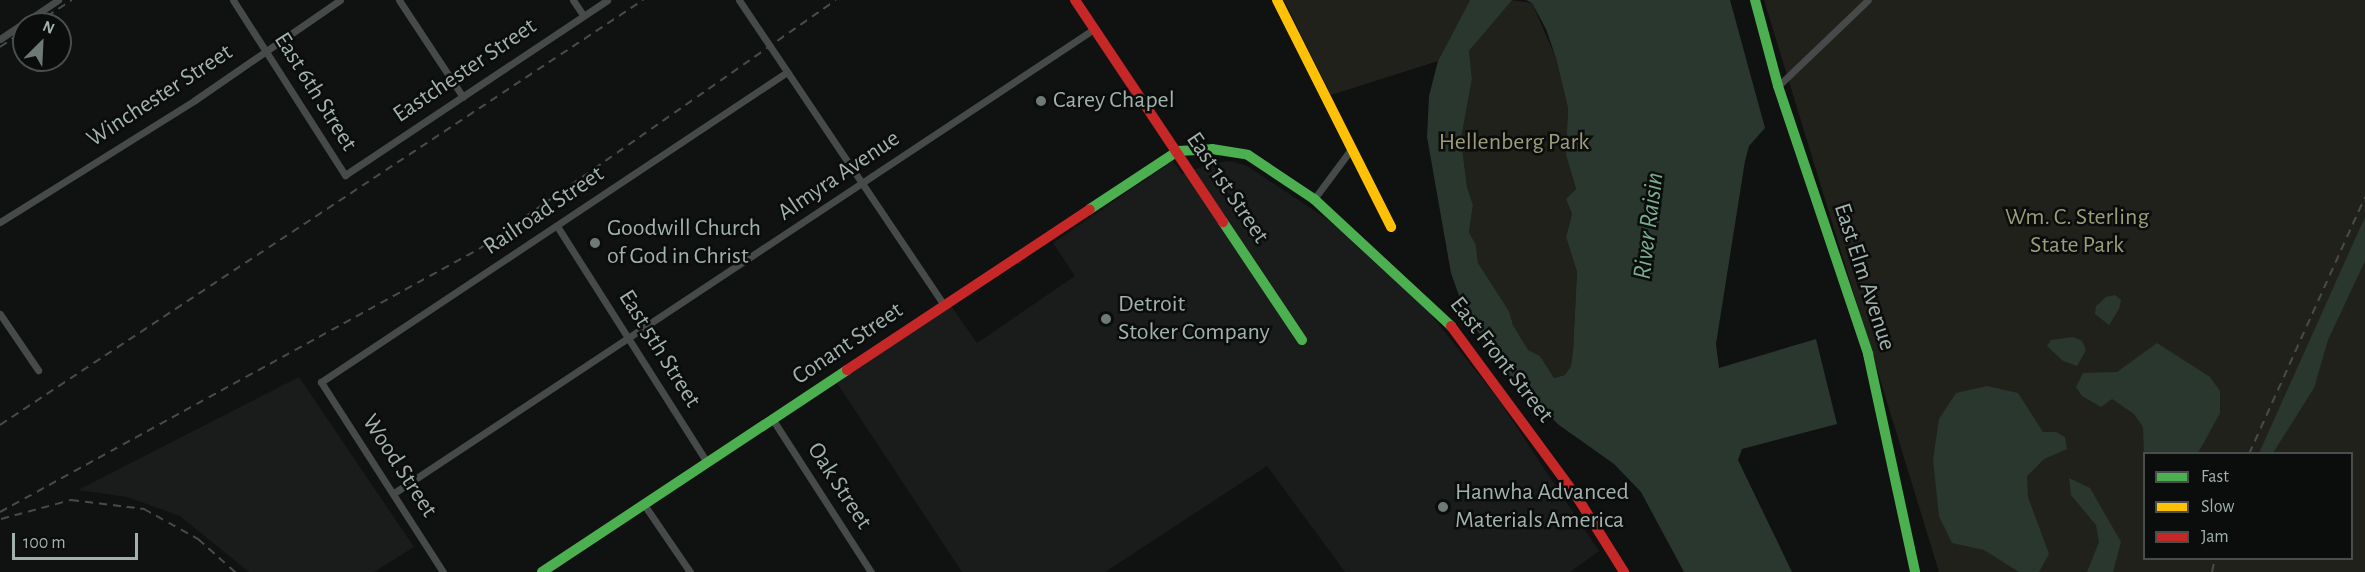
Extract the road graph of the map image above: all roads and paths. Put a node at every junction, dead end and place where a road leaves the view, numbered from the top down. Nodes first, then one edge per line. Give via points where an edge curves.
1 (58, 0) edge
2 (232, 0) edge
3 (340, 0) edge
4 (399, 0) edge
5 (573, 0) edge
6 (607, 0) edge
7 (739, 0) edge
8 (1075, 0) edge
9 (1278, 0) edge
10 (1755, 0) edge
11 (1868, 0) edge
12 (583, 15) junction
13 (1094, 30) junction
14 (0, 39) edge
15 (267, 50) junction
16 (787, 72) junction
17 (1778, 86) junction
18 (463, 97) junction
19 (1352, 148) junction
20 (1178, 152) junction
21 (345, 175) joint
22 (861, 185) junction
23 (1314, 199) junction
24 (0, 222) edge
25 (557, 226) junction
26 (1391, 227) dead end
27 (944, 305) junction
28 (0, 314) edge
29 (629, 338) junction
30 (1302, 340) dead end
31 (38, 370) dead end
32 (321, 382) joint
33 (773, 420) junction
34 (707, 462) junction
35 (394, 493) junction
36 (645, 506) junction
37 (443, 572) edge
38 (542, 572) edge
39 (690, 572) edge
40 (871, 572) edge
41 (1624, 572) edge
42 (1915, 572) edge

1 - 14 street
2 - 15 street, East 6th Street
3 - 15 street, Winchester Street
4 - 18 street
5 - 12 street
6 - 12 street, Eastchester Street
7 - 16 street
8 - 13 street, East 1st Street
9 - 19 street
10 - 17 street, East Elm Avenue
11 - 17 street
12 - 18 street, Eastchester Street
13 - 20 street, East 1st Street
13 - 22 street, Almyra Avenue
15 - 21 street, East 6th Street
15 - 24 street, Winchester Street
16 - 22 street
16 - 25 street, Railroad Street
17 - 42 street, East Elm Avenue via 1868,354
18 - 21 street, Eastchester Street
19 - 23 street
19 - 26 street
20 - 23 street, East Front Street via 1227,149 1248,155
20 - 27 street, Conant Street
20 - 30 street, East 1st Street
22 - 27 street
22 - 29 street, Almyra Avenue
23 - 41 street, East Front Street via 1450,324 1577,496
25 - 29 street, East 5th Street
25 - 32 street, Railroad Street
27 - 33 street, Conant Street
28 - 31 street
29 - 34 street, East 5th Street
29 - 35 street, Almyra Avenue
32 - 35 street, Wood Street
33 - 34 street, Conant Street
33 - 40 street, Oak Street
34 - 36 street, Conant Street
35 - 37 street, Wood Street
36 - 38 street, Conant Street
36 - 39 street

